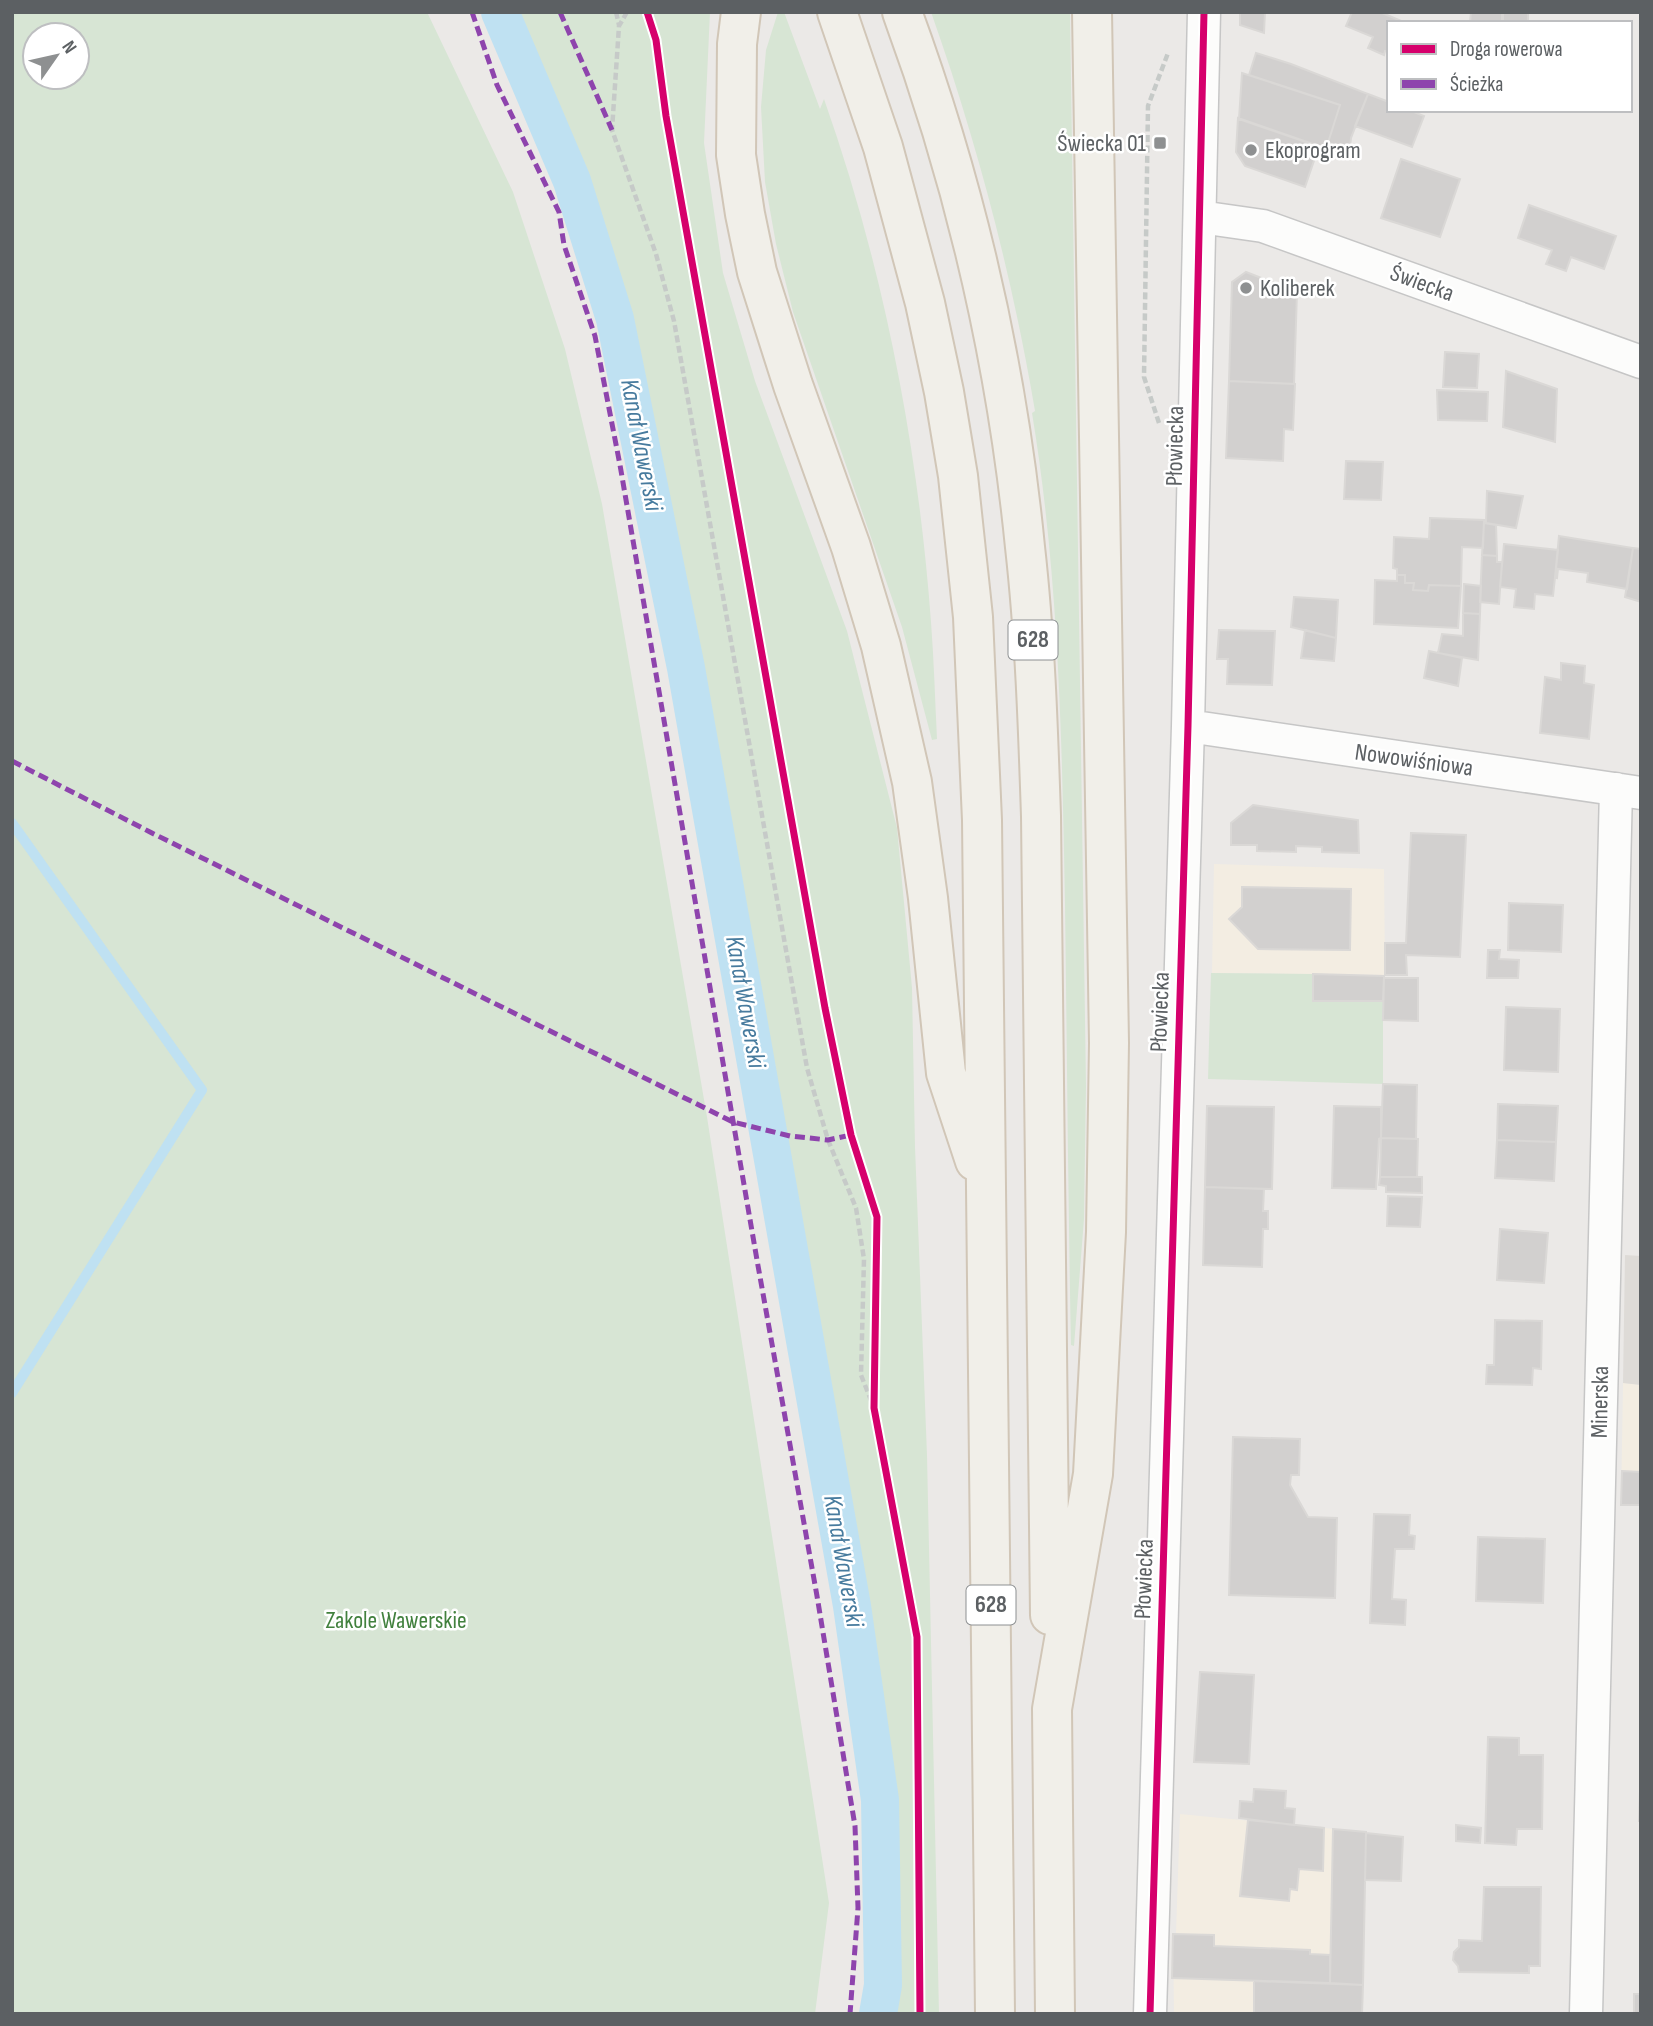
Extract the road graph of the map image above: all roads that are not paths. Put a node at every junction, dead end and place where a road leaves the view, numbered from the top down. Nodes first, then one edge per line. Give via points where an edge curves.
1 (741, 12) edge
2 (902, 12) edge
3 (1092, 12) edge
4 (1204, 12) edge
5 (842, 28) edge
6 (1200, 217) junction
7 (1641, 362) edge
8 (1188, 726) junction
9 (1628, 791) edge
10 (987, 1196) junction
11 (1052, 1709) junction
12 (995, 2014) edge
13 (1055, 2014) edge
14 (1150, 2014) edge
15 (1586, 2014) edge

1 - 10 main road via 736,155 757,272 881,646 912,782 946,1073
2 - 11 main road, 628 via 972,242 1004,394 1025,547 1041,816
3 - 11 main road, Płowiecka via 1109,1043 1106,1233 1093,1474
4 - 6 street, Płowiecka
5 - 10 main road, 628 via 887,159 925,303 964,526 982,793
6 - 7 street, Świecka via 1263,226
6 - 8 street, Płowiecka
8 - 9 street, Nowowiśniowa
8 - 14 street, Płowiecka
9 - 15 street, Minerska
10 - 12 main road, 628
11 - 13 main road, Płowiecka / 628

